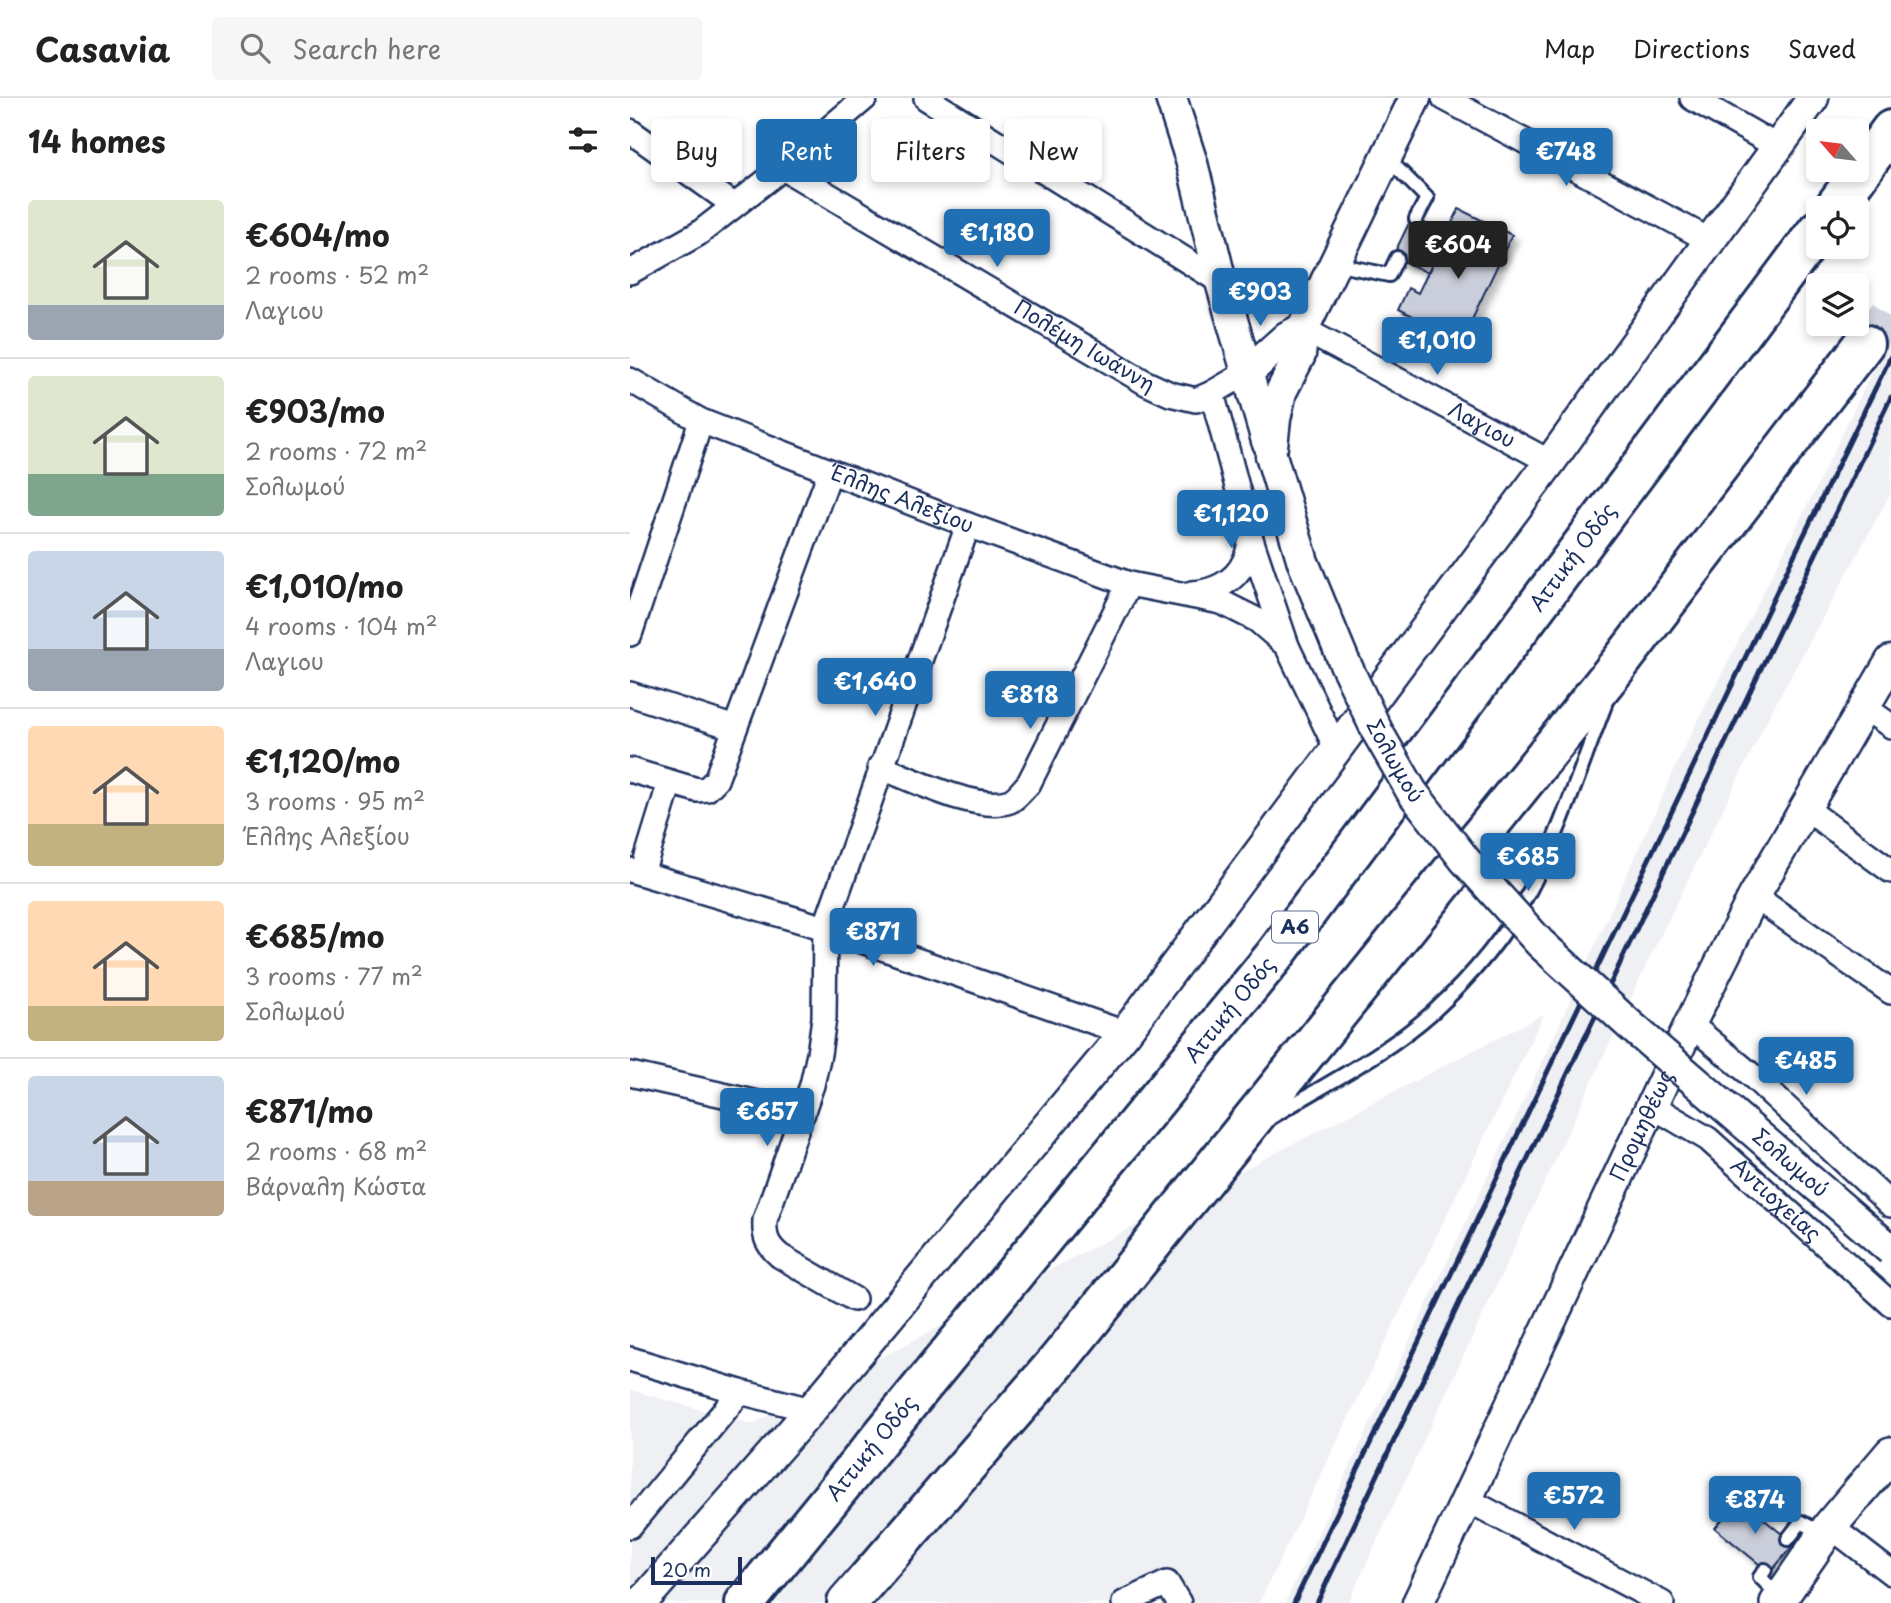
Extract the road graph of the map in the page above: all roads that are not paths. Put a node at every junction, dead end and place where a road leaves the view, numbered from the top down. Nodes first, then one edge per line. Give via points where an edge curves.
1 (865, 98) edge
2 (926, 98) edge
3 (1171, 98) edge
4 (1415, 98) edge
5 (1444, 98) edge
6 (1692, 98) edge
7 (1813, 98) edge
8 (840, 119) edge
9 (1891, 130) edge
10 (630, 131) edge
11 (1778, 147) junction
12 (1386, 157) junction
13 (764, 182) edge
14 (808, 182) edge
15 (1843, 196) edge
16 (734, 205) junction
17 (1416, 219) dead end
18 (1709, 240) junction
19 (1806, 246) edge
20 (1397, 258) dead end
21 (1335, 264) junction
22 (630, 272) edge
23 (1221, 282) junction
24 (1303, 329) junction
25 (1864, 344) tunnel mouth
26 (1248, 372) junction
27 (630, 380) edge
28 (1212, 393) junction
29 (701, 421) junction
30 (1271, 455) junction
31 (1550, 462) junction
32 (830, 472) junction
33 (968, 525) junction
34 (1251, 539) junction
35 (638, 580) edge
36 (1129, 584) junction
37 (1182, 593) junction
38 (630, 634) edge
39 (1287, 646) junction
40 (1623, 659) junction
41 (1891, 662) edge
42 (630, 694) edge
43 (1864, 708) junction
44 (1891, 726) edge
45 (735, 728) junction
46 (1337, 750) junction
47 (880, 767) junction
48 (630, 770) edge
49 (670, 782) junction
50 (1805, 808) junction
51 (1891, 871) edge
52 (636, 872) edge
53 (1754, 896) junction
54 (825, 928) junction
55 (1891, 992) edge
56 (1690, 1024) junction
57 (1125, 1033) junction
58 (630, 1074) edge
59 (1651, 1106) junction
60 (803, 1113) junction
61 (1236, 1139) junction
62 (1889, 1199) edge
63 (1891, 1250) edge
64 (854, 1299) dead end
65 (1891, 1304) edge
66 (630, 1359) edge
67 (740, 1392) junction
68 (811, 1410) junction
69 (1891, 1454) edge
70 (1466, 1499) junction
71 (630, 1526) edge
72 (1827, 1530) junction
73 (1788, 1539) dead end
74 (1891, 1573) edge
75 (1774, 1590) edge
76 (641, 1603) edge
77 (744, 1603) edge
78 (847, 1603) edge
79 (1124, 1603) edge
80 (1179, 1603) edge
81 (1418, 1603) edge
82 (1662, 1603) edge

1 - 8 street
2 - 23 street
3 - 23 street, Σολωμού
4 - 12 street
5 - 18 street
6 - 11 street
7 - 11 street
9 - 15 highway
10 - 16 street
11 - 18 street
12 - 17 lane via 1427,198
12 - 21 street
13 - 16 street
14 - 28 street, Πολέμη Ιωάννη via 1146,383 1196,400
16 - 22 street via 698,234
18 - 31 street
19 - 77 highway, Αττική Οδός / Α6 via 1275,955
20 - 21 lane via 1389,275
21 - 24 street
23 - 26 street, Σολωμού
24 - 26 street via 1287,337
24 - 30 street via 1300,355 1281,392
24 - 31 street, Λαγιου
25 - 40 highway
26 - 28 street
26 - 30 street, Σολωμού
27 - 29 street, Έλλης Αλεξίου
28 - 34 street
29 - 32 street, Έλλης Αλεξίου
29 - 35 street
30 - 63 street, Σολωμού, bridge via 1303,562 1366,709 1412,792 1465,860 1540,943 1620,1017
31 - 46 street
32 - 33 street, Έλλης Αλεξίου
32 - 45 street
33 - 36 street, Έλλης Αλεξίου
33 - 47 street
34 - 37 street, Έλλης Αλεξίου via 1244,562 1228,582 1206,593
34 - 39 street
35 - 38 street
36 - 37 street, Έλλης Αλεξίου
36 - 47 street via 1029,783 1012,801 988,804 959,798
37 - 39 street, Έλλης Αλεξίου via 1233,608
39 - 46 street
40 - 61 highway
40 - 61 lane via 1529,892 1484,958 1431,1013 1398,1039
41 - 43 street, Προμηθέως
42 - 45 street
43 - 44 street
43 - 50 street, Προμηθέως
45 - 49 street via 716,780 707,789
46 - 57 street
47 - 54 street
48 - 49 street
49 - 52 street
50 - 51 street
50 - 53 street, Προμηθέως
52 - 54 street
53 - 55 street
53 - 56 street, Προμηθέως
54 - 57 street
54 - 60 street via 824,1018
56 - 59 street, Προμηθέως
56 - 62 street
57 - 68 street
58 - 60 street
59 - 65 street, Αντιοχείας via 1708,1139
59 - 70 street, Προμηθέως
60 - 64 street via 765,1220 765,1235 769,1247 780,1256
61 - 78 highway via 1056,1363
66 - 67 street
67 - 68 street
67 - 71 street
68 - 76 street
69 - 72 main road
70 - 81 street, Προμηθέως
70 - 82 street
72 - 73 lane via 1801,1522
72 - 74 street
72 - 75 main road
79 - 80 street via 1167,1583

